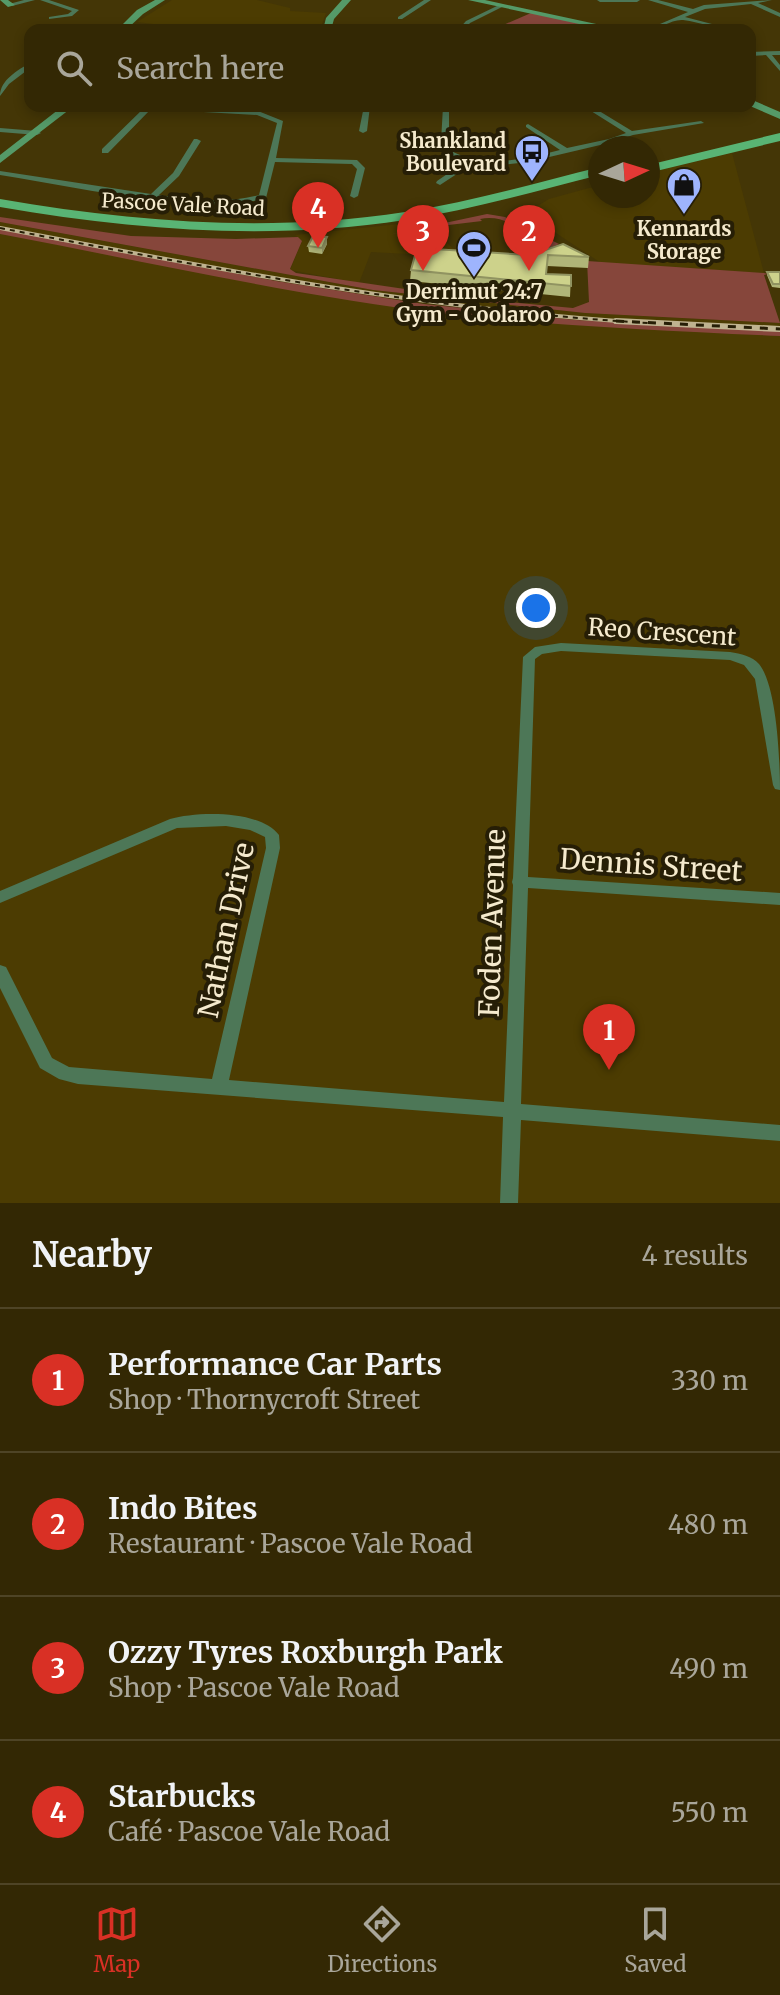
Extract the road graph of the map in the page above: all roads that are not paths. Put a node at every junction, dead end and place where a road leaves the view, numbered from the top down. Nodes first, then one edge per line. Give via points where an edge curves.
1 (1, 0) edge
2 (32, 0) edge
3 (43, 0) edge
4 (161, 0) edge
5 (347, 0) edge
6 (428, 0) edge
7 (472, 0) edge
8 (600, 0) edge
9 (637, 0) edge
10 (651, 0) edge
11 (769, 0) edge
12 (752, 2) edge
13 (12, 4) junction
14 (501, 6) junction
15 (0, 9) edge
16 (693, 11) junction
17 (780, 15) edge
18 (678, 17) junction
19 (51, 18) dead end
20 (401, 19) dead end
21 (127, 24) edge
22 (328, 24) edge
23 (466, 24) edge
24 (590, 24) edge
25 (662, 24) edge
26 (707, 24) edge
27 (767, 53) junction
28 (780, 53) edge
29 (756, 54) edge
30 (780, 69) edge
31 (24, 70) edge
32 (0, 94) edge
33 (756, 105) edge
34 (62, 112) edge
35 (144, 112) edge
36 (243, 112) edge
37 (366, 112) edge
38 (446, 112) edge
39 (596, 112) edge
40 (780, 116) edge
41 (697, 122) dead end
42 (528, 126) dead end
43 (780, 129) edge
44 (0, 130) edge
45 (363, 131) dead end
46 (37, 133) junction
47 (631, 133) junction
48 (780, 137) edge
49 (198, 140) dead end
50 (565, 150) junction
51 (105, 151) dead end
52 (660, 157) edge
53 (0, 160) edge
54 (273, 160) junction
55 (471, 161) junction
56 (660, 166) edge
57 (0, 173) edge
58 (588, 175) edge
59 (438, 183) dead end
60 (588, 183) edge
61 (353, 196) dead end
62 (153, 197) junction
63 (496, 202) junction
64 (0, 203) edge
65 (0, 213) edge
66 (539, 650) joint
67 (780, 785) edge
68 (519, 882) junction
69 (0, 897) edge
70 (780, 899) edge
71 (0, 972) edge
72 (219, 1086) junction
73 (512, 1111) junction
74 (780, 1133) edge
75 (509, 1203) edge

1 - 13 street
2 - 13 street
3 - 19 street via 76,10
4 - 21 street
5 - 22 street
6 - 20 street
7 - 14 street
8 - 9 street
10 - 16 street
11 - 12 street
12 - 16 street
12 - 17 street
13 - 15 street
14 - 23 street
14 - 24 street
16 - 18 street
18 - 25 street
18 - 26 street
27 - 28 street
27 - 29 street
27 - 30 street
31 - 32 street
33 - 40 street
34 - 46 street
35 - 51 street
36 - 54 street via 282,125
37 - 45 street
38 - 55 street via 445,147 455,157
39 - 47 street
41 - 47 street
42 - 50 street
43 - 52 main road
44 - 46 street
46 - 53 street
47 - 50 street
48 - 56 main road
49 - 62 street
50 - 55 street via 509,163
54 - 61 street via 354,162 361,168
54 - 62 street via 259,199
55 - 59 street
57 - 62 street
58 - 63 main road, Pascoe Vale Road
60 - 63 main road, Pascoe Vale Road
63 - 64 main road, Pascoe Vale Road via 379,219 255,228 136,225
63 - 65 main road, Pascoe Vale Road via 384,227 243,237 109,231
66 - 67 street, Reo Crescent via 561,647 746,660 761,679
66 - 68 street, Foden Avenue via 527,661
68 - 70 street, Dennis Street
68 - 73 street, Foden Avenue
69 - 72 street, Nathan Drive via 175,823 204,820 267,829 273,848
71 - 72 street via 39,1053 54,1069 78,1077
72 - 73 street
73 - 74 street
73 - 75 street, Foden Avenue

